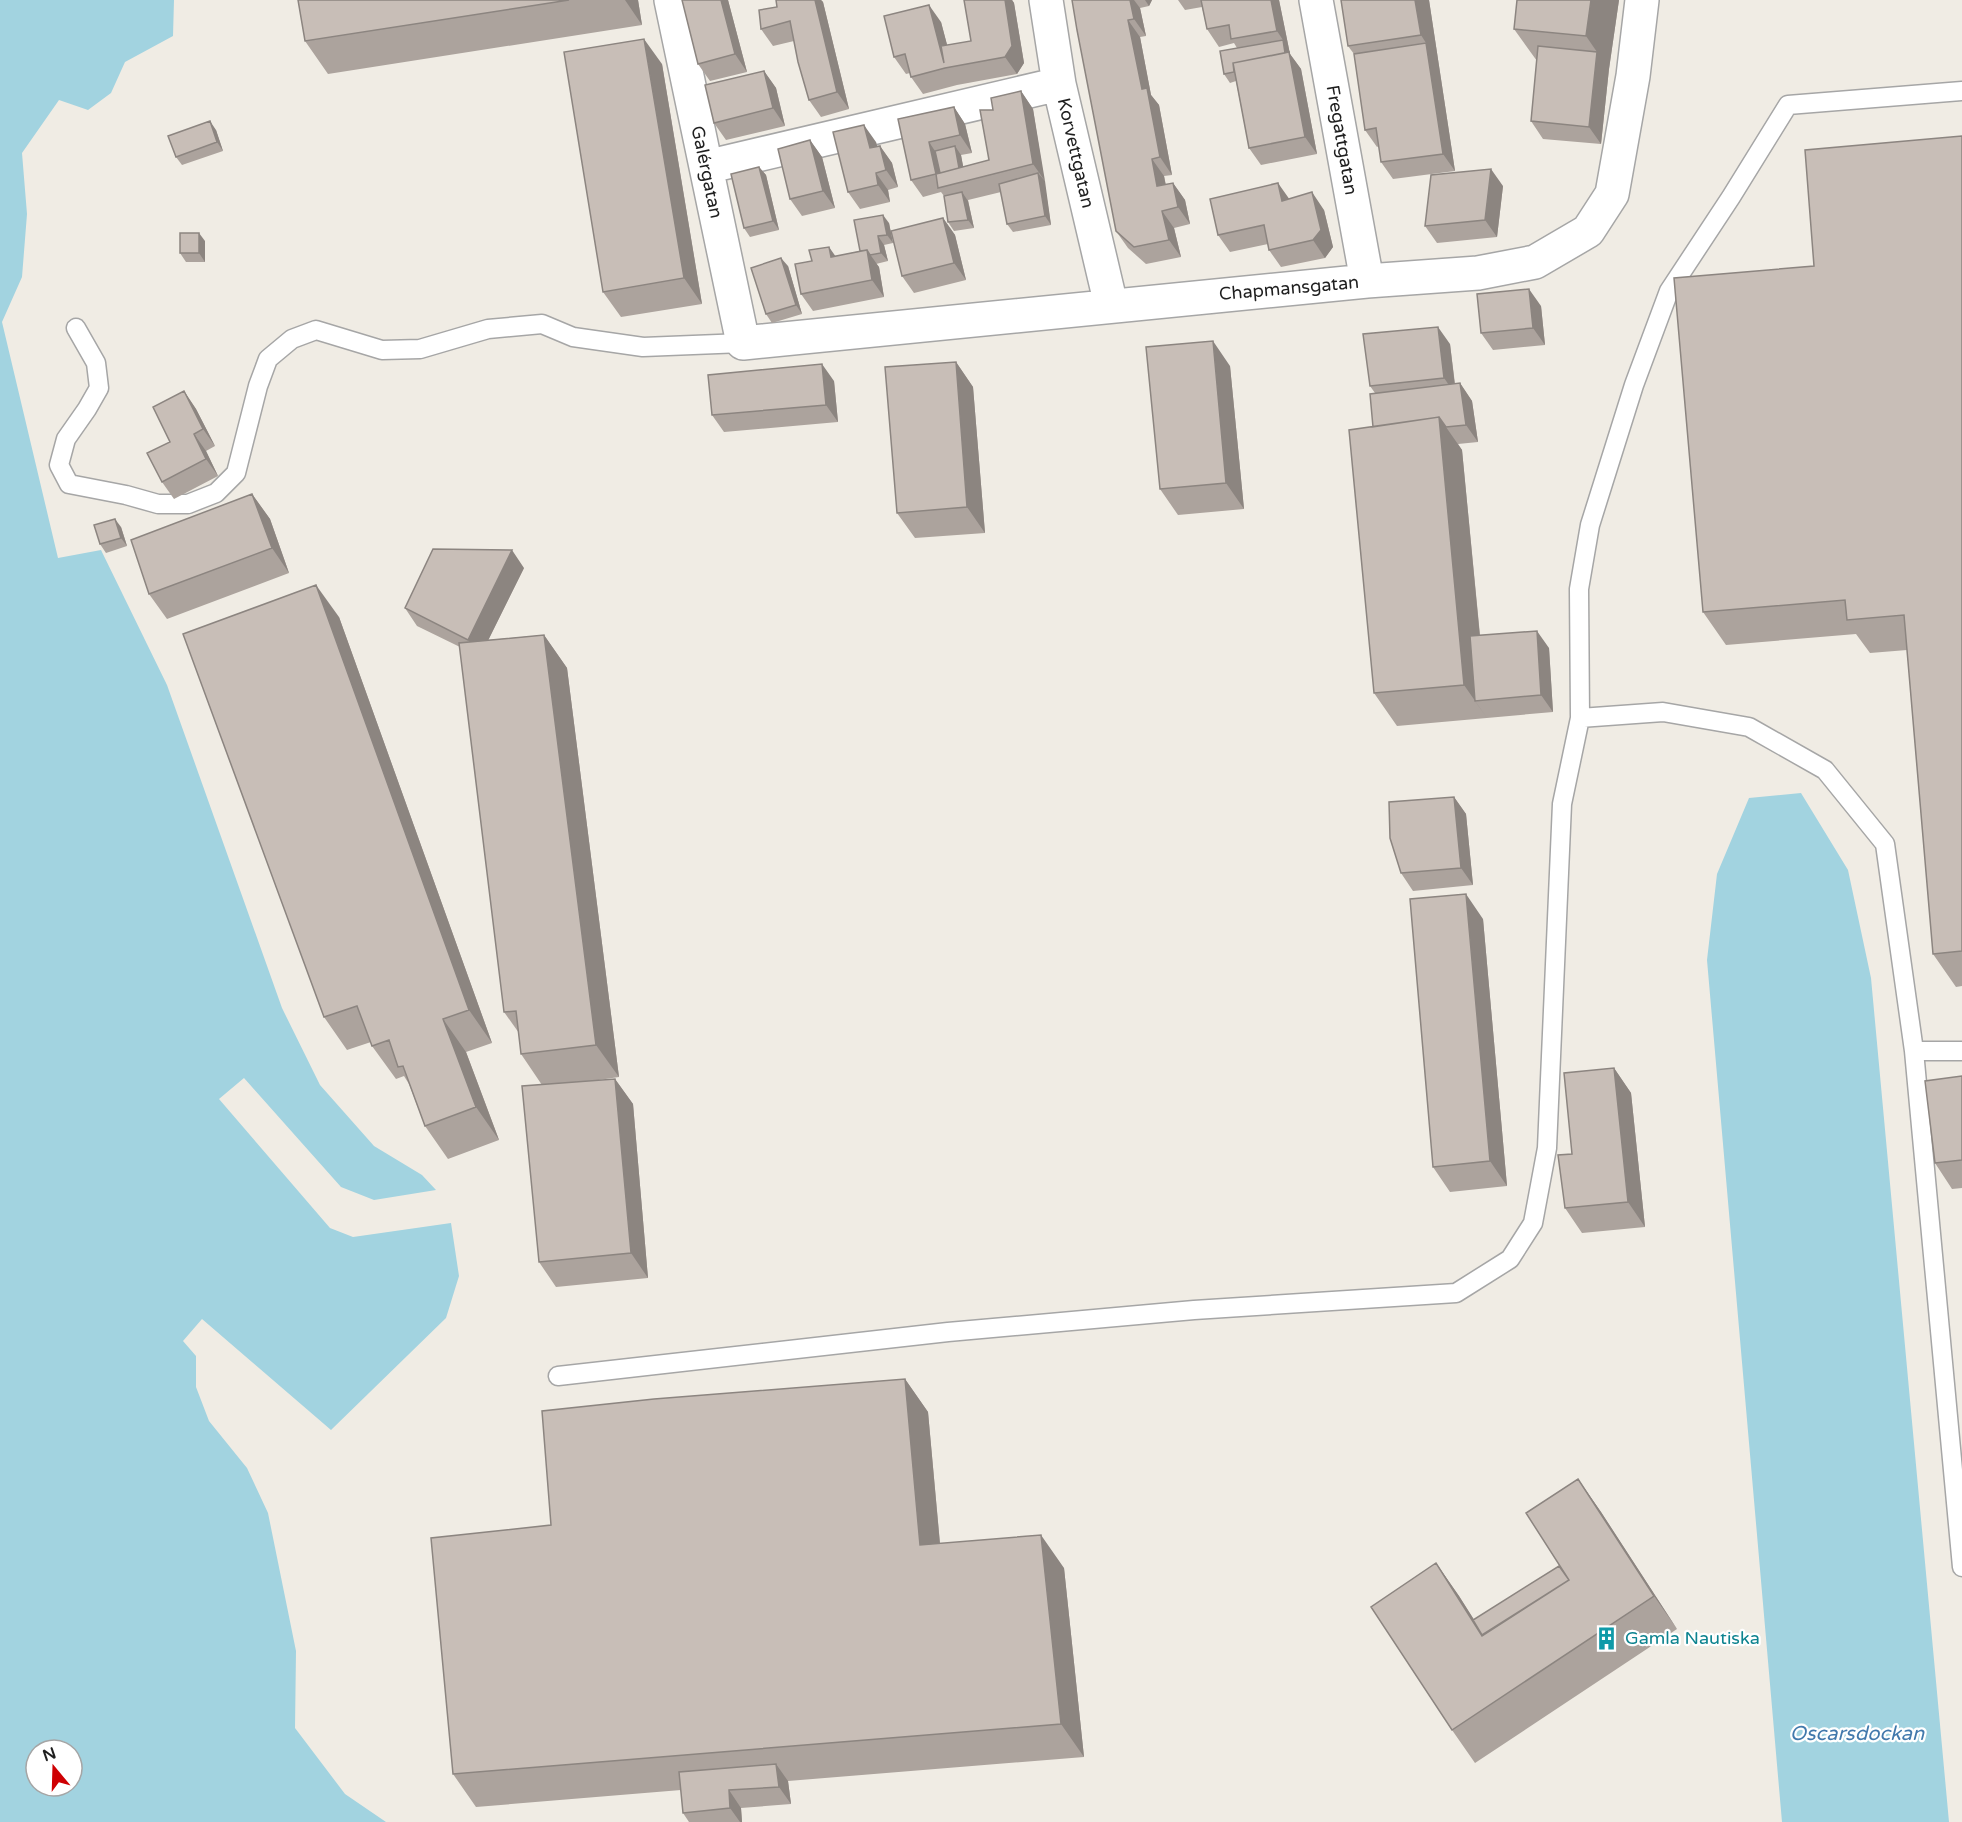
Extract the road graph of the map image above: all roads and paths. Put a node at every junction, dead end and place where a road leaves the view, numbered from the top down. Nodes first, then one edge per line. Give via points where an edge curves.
1 (671, 0) edge
2 (1046, 0) edge
3 (1316, 0) edge
4 (1642, 0) edge
5 (1059, 84) junction
6 (1962, 91) edge
7 (706, 167) junction
8 (1367, 281) junction
9 (1111, 305) junction
10 (76, 328) dead end
11 (743, 343) junction
12 (1580, 718) junction
13 (1914, 1051) junction
14 (1962, 1051) edge
15 (558, 1376) dead end
16 (1962, 1567) edge

1 - 7 street, Galérgatan
2 - 5 street, Korvettgatan
3 - 8 street, Fregattgatan
4 - 8 street, Chapmansgatan via 1612,194 1588,231 1535,262 1478,273
5 - 7 street
5 - 9 street, Korvettgatan
6 - 12 lane via 1788,105 1669,291 1634,385 1590,525 1580,589
7 - 11 street, Galérgatan
8 - 9 street, Chapmansgatan
9 - 11 street, Chapmansgatan
10 - 11 lane via 96,363 99,388 66,439 60,465 69,484 158,504 188,504 207,497 236,473 268,358 292,339 316,330 382,350 420,349 488,329 542,324 573,337 643,347
12 - 13 lane via 1663,712 1749,727 1825,770 1885,844
12 - 15 lane via 1562,804 1547,1148 1533,1223 1510,1259 1456,1293 1194,1310 948,1332
13 - 14 lane
13 - 16 lane

